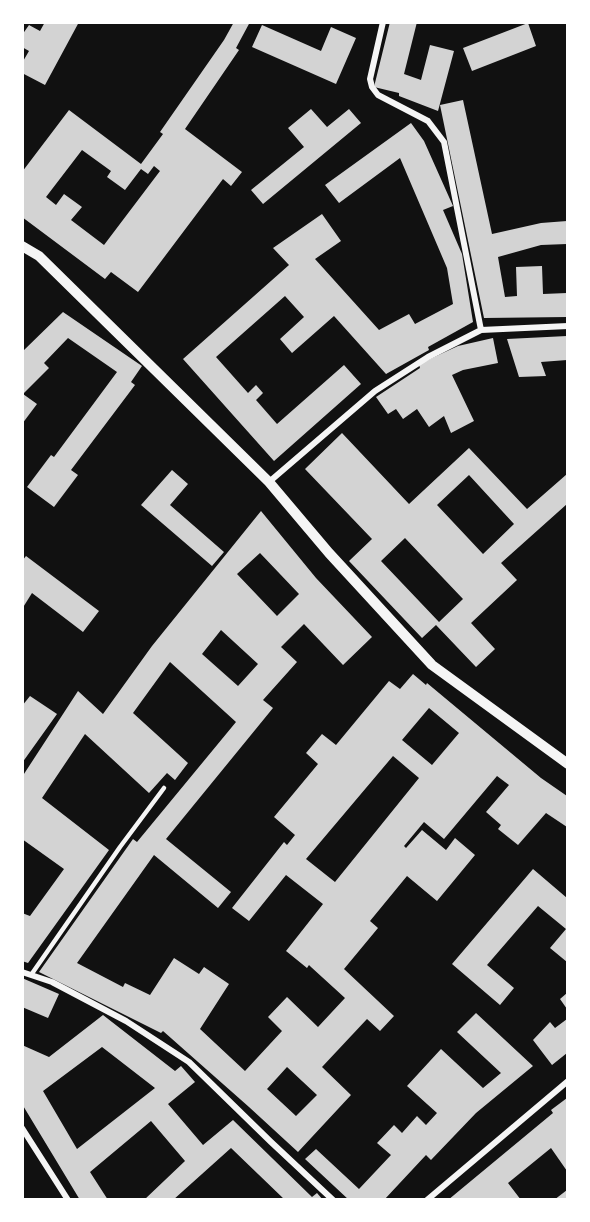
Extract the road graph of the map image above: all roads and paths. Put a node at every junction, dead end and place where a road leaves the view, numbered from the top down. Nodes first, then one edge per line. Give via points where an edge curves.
1 (383, 22) edge
2 (22, 246) edge
3 (567, 326) edge
4 (481, 330) junction
5 (269, 482) junction
6 (567, 764) edge
7 (164, 788) dead end
8 (22, 972) edge
9 (31, 975) junction
10 (567, 1081) edge
11 (22, 1128) edge
12 (68, 1200) edge
13 (333, 1200) edge
14 (427, 1200) edge

1 - 4 street via 370,79 372,87 378,95 428,121 444,142
2 - 5 street via 39,256
3 - 4 street
4 - 5 street via 428,357 375,391
5 - 6 street via 432,665
7 - 9 lane
8 - 9 street
9 - 13 street via 126,1021 189,1062
10 - 14 street
11 - 12 street

